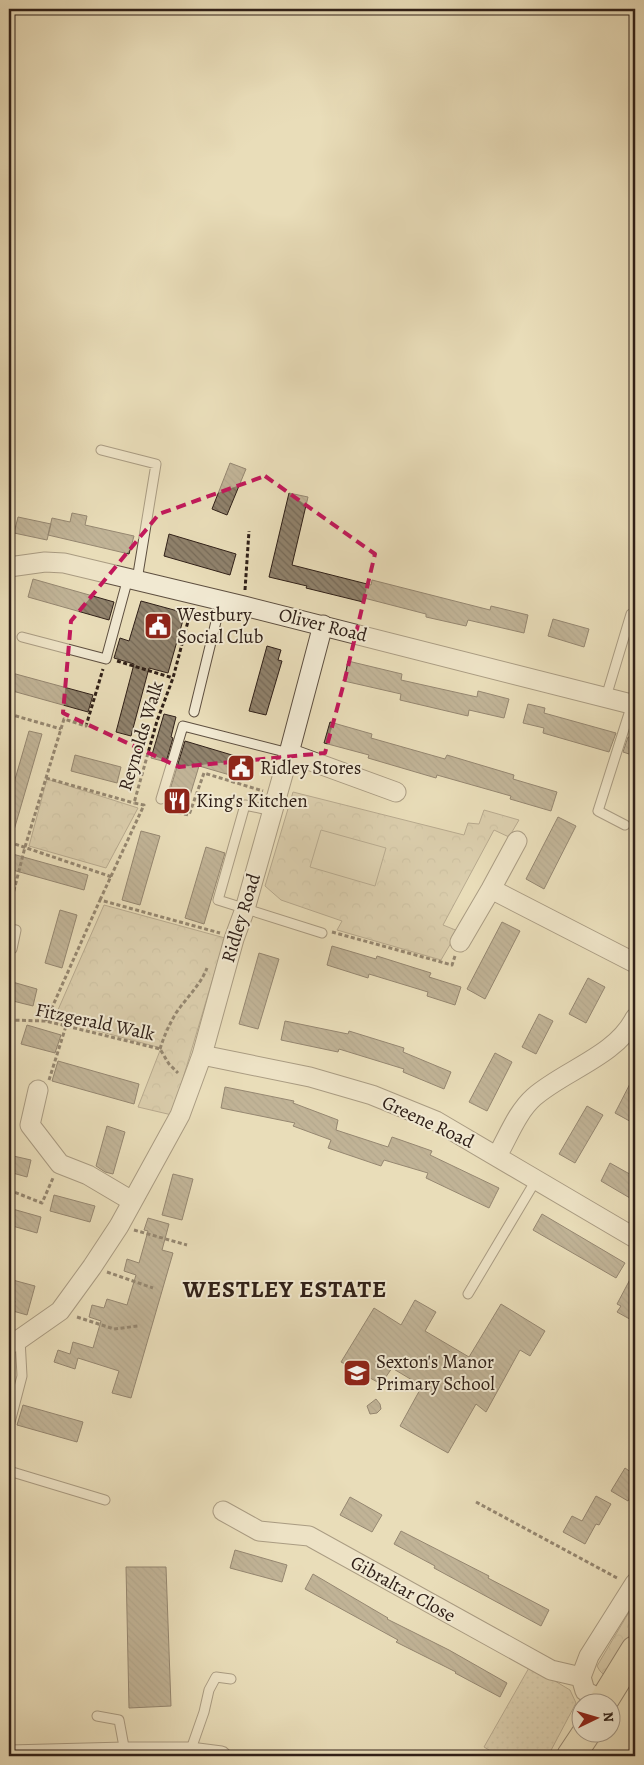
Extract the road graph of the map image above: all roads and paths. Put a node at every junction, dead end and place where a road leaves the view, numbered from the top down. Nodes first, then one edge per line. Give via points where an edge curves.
1 (101, 450) dead end
2 (248, 531) dead end
3 (9, 567) edge
4 (133, 579) junction
5 (195, 595) junction
6 (221, 600) junction
7 (244, 606) junction
8 (631, 614) dead end
9 (323, 625) junction
10 (22, 637) dead end
11 (106, 659) junction
12 (173, 678) junction
13 (606, 697) junction
14 (634, 705) edge
15 (194, 712) dead end
16 (9, 714) edge
17 (61, 728) junction
18 (289, 753) junction
19 (46, 778) junction
20 (396, 792) dead end
21 (161, 799) dead end
22 (134, 803) junction
23 (275, 803) junction
24 (144, 805) junction
25 (153, 807) dead end
26 (162, 809) dead end
27 (625, 825) dead end
28 (517, 841) dead end
29 (9, 842) edge
30 (25, 847) junction
31 (112, 877) junction
32 (491, 889) junction
33 (100, 900) junction
34 (245, 909) junction
35 (9, 910) edge
36 (9, 928) edge
37 (322, 933) joint
38 (234, 939) junction
39 (460, 942) joint
40 (12, 949) dead end
41 (635, 963) edge
42 (635, 1018) edge
43 (9, 1020) edge
44 (46, 1021) junction
45 (66, 1026) junction
46 (202, 1055) junction
47 (193, 1079) junction
48 (38, 1090) joint
49 (497, 1156) junction
50 (60, 1164) junction
51 (536, 1180) junction
52 (9, 1190) edge
53 (132, 1201) junction
54 (119, 1226) junction
55 (635, 1238) edge
56 (187, 1245) dead end
57 (92, 1267) junction
58 (153, 1288) dead end
59 (468, 1294) dead end
60 (60, 1311) junction
61 (138, 1326) dead end
62 (15, 1341) edge
63 (9, 1426) edge
64 (9, 1471) edge
65 (105, 1500) dead end
66 (476, 1502) dead end
67 (223, 1511) dead end
68 (634, 1585) edge
69 (635, 1650) edge
70 (581, 1677) junction
71 (231, 1679) dead end
72 (587, 1692) edge
73 (609, 1692) edge
74 (97, 1716) dead end
75 (580, 1742) edge
76 (583, 1742) edge
77 (125, 1752) junction
78 (190, 1752) junction
79 (9, 1755) edge
80 (222, 1756) edge
81 (571, 1756) edge
82 (577, 1756) edge

1 - 4 lane via 156,464
2 - 7 path
3 - 4 street, Oliver Road via 64,563
4 - 5 street, Oliver Road
4 - 11 lane
5 - 6 street, Oliver Road
5 - 12 path, Reynolds Walk
6 - 7 street, Oliver Road
6 - 15 lane
7 - 9 street, Oliver Road
8 - 13 lane
9 - 13 street, Oliver Road
9 - 18 street, Ridley Road
10 - 11 lane
11 - 12 path
11 - 17 path via 86,726 64,719
12 - 22 path, Reynolds Walk
13 - 14 street, Oliver Road
14 - 27 lane via 598,811
16 - 17 path
17 - 19 path
18 - 20 street
18 - 21 lane via 183,726
18 - 23 street, Ridley Road
19 - 22 path
19 - 30 path
22 - 24 path, Reynolds Walk
23 - 26 path via 204,773 189,814
23 - 34 street, Ridley Road
23 - 34 lane via 245,805 218,900
24 - 25 path
24 - 31 path, Reynolds Walk
28 - 32 street
29 - 30 path
30 - 31 path
30 - 35 path
31 - 33 path, Reynolds Walk
32 - 39 street
32 - 41 street
33 - 38 path via 219,932
33 - 44 path, Reynolds Walk
34 - 37 lane
34 - 38 street, Ridley Road
36 - 40 lane via 16,930
37 - 39 path via 335,932 452,965
38 - 46 street, Ridley Road
42 - 49 street via 614,1044 533,1098
43 - 44 path, Fitzgerald Walk
44 - 45 path, Fitzgerald Walk
45 - 47 path, Fitzgerald Walk via 160,1049 176,1072
45 - 48 path via 48,1083
46 - 47 street, Ridley Road
46 - 49 street, Greene Road via 310,1077 372,1095 436,1121
47 - 53 street, Ridley Road via 180,1115
48 - 50 street via 30,1125
49 - 51 street, Greene Road
50 - 52 path via 42,1203
50 - 53 street via 88,1175
51 - 55 street, Greene Road
51 - 59 lane
53 - 54 street, Ridley Road
54 - 56 path
54 - 57 street, Ridley Road
57 - 58 path
57 - 60 street, Ridley Road
60 - 61 path via 114,1329
60 - 62 street, Ridley Road
62 - 63 lane via 22,1376
64 - 65 lane
66 - 68 path
67 - 70 street, Gibraltar Close via 259,1531 308,1536 551,1670
68 - 70 street via 589,1656
69 - 73 main road
70 - 72 street
71 - 78 lane via 216,1677
74 - 77 lane via 119,1720
75 - 81 main road
76 - 82 main road
77 - 78 street
77 - 79 street
78 - 80 street

